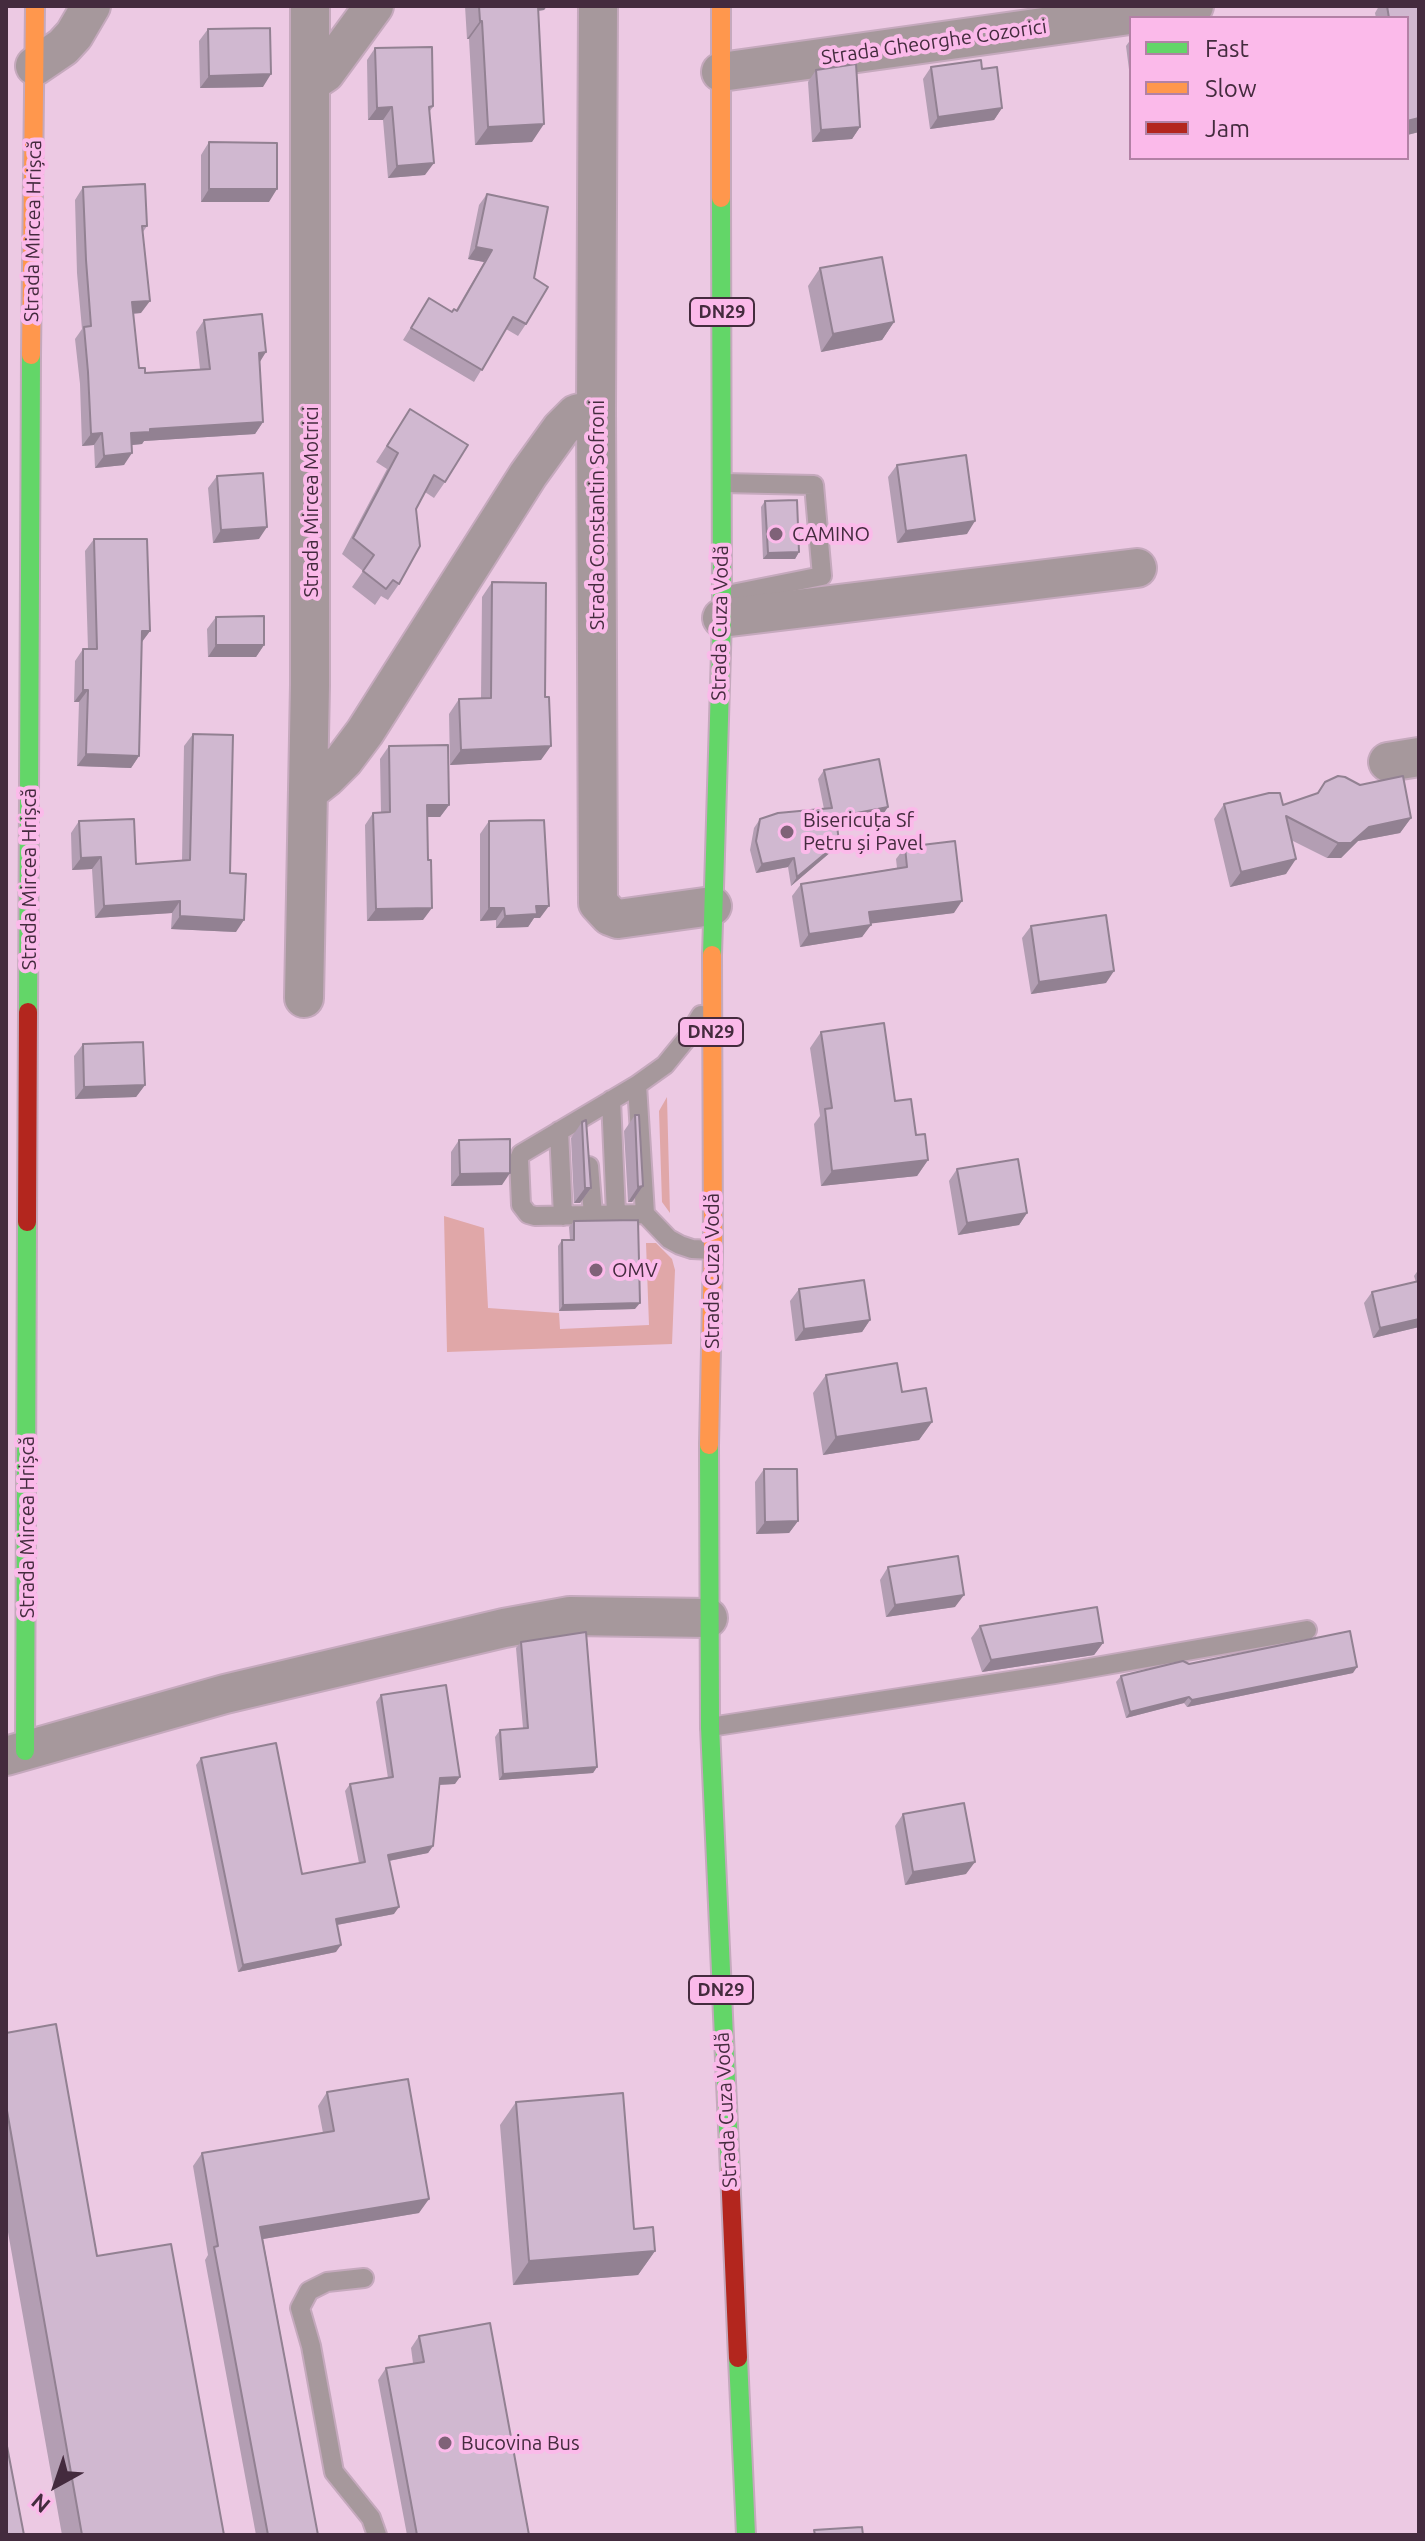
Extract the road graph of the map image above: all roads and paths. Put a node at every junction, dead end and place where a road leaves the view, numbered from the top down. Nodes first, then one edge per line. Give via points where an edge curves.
1 (35, 6) edge
2 (91, 6) edge
3 (310, 6) edge
4 (374, 6) edge
5 (598, 6) edge
6 (721, 6) edge
7 (1194, 6) edge
8 (35, 66) junction
9 (721, 72) junction
10 (310, 83) junction
11 (596, 409) junction
12 (722, 483) junction
13 (1137, 568) dead end
14 (722, 607) junction
15 (308, 792) junction
16 (712, 906) junction
17 (304, 998) dead end
18 (711, 999) junction
19 (637, 1085) junction
20 (611, 1100) junction
21 (559, 1131) junction
22 (587, 1132) junction
23 (616, 1214) junction
24 (645, 1214) junction
25 (593, 1215) junction
26 (563, 1216) junction
27 (713, 1250) junction
28 (708, 1618) junction
29 (1307, 1630) dead end
30 (710, 1727) junction
31 (16, 1754) edge
32 (364, 2278) dead end
33 (377, 2535) edge
34 (746, 2535) edge

1 - 8 main road, Strada Mircea Hrișcă
2 - 8 street via 74,35
3 - 10 street, Strada Mircea Motrici
4 - 10 street via 325,73
5 - 11 street, Strada Constantin Sofroni
6 - 9 main road, Strada Cuza Vodă / DN29
7 - 9 street, Strada Gheorghe Cozorici
8 - 31 main road, Strada Mircea Hrișcă
9 - 12 main road, Strada Cuza Vodă / DN29
10 - 15 street, Strada Mircea Motrici
11 - 15 street via 576,414 561,429 365,732 344,760
11 - 16 street, Strada Constantin Sofroni via 598,903 618,919
12 - 14 main road, Strada Cuza Vodă / DN29
12 - 14 lane via 814,485 822,576
13 - 14 street
14 - 16 main road, Strada Cuza Vodă / DN29
15 - 17 street, Strada Mircea Motrici
16 - 18 main road, Strada Cuza Vodă / DN29
18 - 19 lane via 665,1065
18 - 27 main road, Strada Cuza Vodă / DN29
19 - 20 lane
19 - 24 lane
20 - 22 lane
20 - 23 lane
21 - 22 lane
21 - 26 lane
21 - 26 lane via 521,1154 521,1205 528,1214
22 - 25 lane
23 - 24 lane
23 - 25 lane
24 - 27 lane via 680,1245
25 - 26 lane
27 - 28 main road, Strada Cuza Vodă / DN29
28 - 30 main road, Strada Cuza Vodă / DN29
28 - 31 street via 570,1616 504,1628 225,1694
29 - 30 lane
30 - 34 main road, Strada Cuza Vodă / DN29
32 - 33 lane via 327,2282 309,2291 300,2308 334,2472 371,2518

